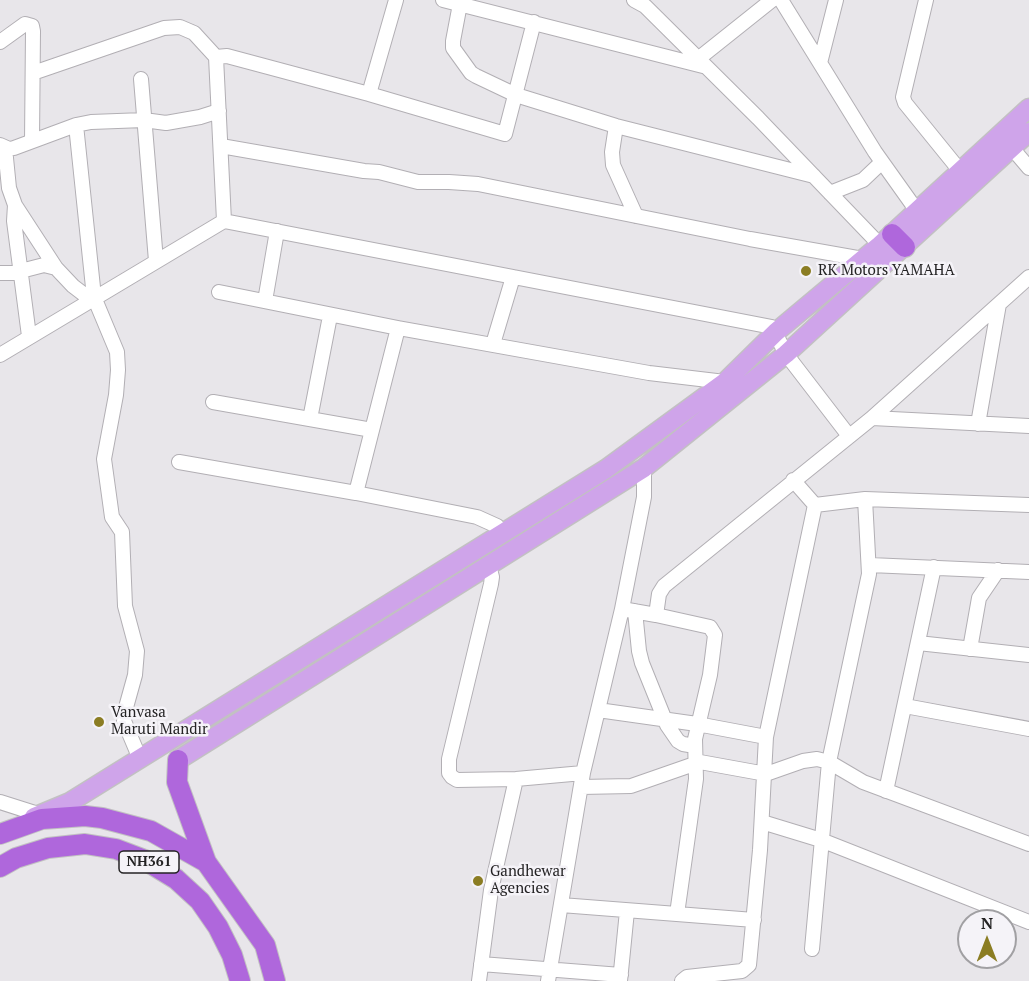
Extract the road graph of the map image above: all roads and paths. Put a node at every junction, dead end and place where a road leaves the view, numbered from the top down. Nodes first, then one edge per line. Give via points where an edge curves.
1 (396, 0) edge
2 (443, 0) edge
3 (634, 0) edge
4 (781, 0) edge
5 (836, 0) edge
6 (926, 0) edge
7 (763, 3) edge
8 (460, 4) junction
9 (534, 22) junction
10 (0, 42) edge
11 (216, 57) junction
12 (701, 63) junction
13 (820, 63) junction
14 (33, 73) junction
15 (141, 79) dead end
16 (369, 94) junction
17 (516, 94) junction
18 (1029, 108) edge
19 (219, 111) junction
20 (144, 120) junction
21 (76, 125) junction
22 (616, 126) junction
23 (1029, 132) edge
24 (32, 141) junction
25 (2, 146) edge
26 (221, 146) junction
27 (1012, 148) junction
28 (882, 162) junction
29 (1029, 168) edge
30 (961, 172) junction
31 (814, 176) junction
32 (830, 193) junction
33 (15, 205) junction
34 (917, 211) junction
35 (636, 216) junction
36 (224, 220) junction
37 (277, 231) junction
38 (892, 242) junction
39 (863, 259) junction
40 (156, 261) junction
41 (56, 268) junction
42 (20, 270) junction
43 (0, 273) edge
44 (513, 277) junction
45 (1029, 277) edge
46 (219, 292) dead end
47 (92, 298) junction
48 (265, 301) junction
49 (999, 304) junction
50 (330, 315) junction
51 (398, 328) junction
52 (776, 332) junction
53 (29, 336) junction
54 (493, 344) junction
55 (0, 354) edge
56 (786, 354) junction
57 (725, 382) junction
58 (213, 402) dead end
59 (872, 418) junction
60 (310, 419) junction
61 (978, 424) junction
62 (1029, 426) edge
63 (372, 430) junction
64 (849, 436) junction
65 (179, 462) dead end
66 (644, 468) junction
67 (793, 480) junction
68 (356, 493) junction
69 (865, 499) junction
70 (815, 505) junction
71 (1029, 505) edge
72 (502, 533) junction
73 (489, 565) junction
74 (870, 565) junction
75 (934, 567) junction
76 (998, 570) junction
77 (1029, 572) edge
78 (628, 610) junction
79 (656, 615) junction
80 (918, 643) junction
81 (970, 649) junction
82 (1029, 655) edge
83 (905, 705) junction
84 (598, 710) junction
85 (664, 719) junction
86 (697, 724) junction
87 (1029, 729) edge
88 (766, 737) junction
89 (695, 746) junction
90 (140, 759) junction
91 (178, 760) joint
92 (829, 762) junction
93 (695, 763) junction
94 (583, 773) junction
95 (766, 774) junction
96 (516, 779) junction
97 (580, 787) junction
98 (886, 791) junction
99 (0, 802) edge
100 (41, 814) junction
101 (762, 822) junction
102 (0, 833) edge
103 (821, 840) junction
104 (1029, 844) edge
105 (31, 853) junction
106 (206, 862) junction
107 (0, 867) edge
108 (0, 880) edge
109 (561, 905) junction
110 (627, 911) junction
111 (677, 914) junction
112 (754, 920) junction
113 (1029, 922) edge
114 (812, 949) dead end
115 (481, 964) junction
116 (549, 975) edge
117 (621, 978) edge
118 (240, 981) edge
119 (275, 981) edge
120 (479, 981) edge
121 (682, 981) edge

1 - 16 street
2 - 8 street
3 - 12 street via 645,6
4 - 13 street
5 - 13 street
6 - 30 street via 903,97
7 - 12 street
8 - 9 street
8 - 17 street via 453,41 457,54 471,73
9 - 12 street
9 - 17 street
10 - 14 street via 25,24 32,26
11 - 14 street via 194,33 172,27
11 - 16 street via 227,56
11 - 19 street
12 - 31 street
13 - 28 street
14 - 24 street
15 - 20 street
16 - 17 street via 505,134
17 - 22 street
18 - 30 main road
19 - 20 street via 166,123
19 - 26 street
20 - 21 street
20 - 40 street
21 - 24 street
21 - 47 street
22 - 31 street
22 - 35 street via 613,165
23 - 27 main road
24 - 25 street via 14,148
25 - 33 street
26 - 35 street via 418,182 478,184
26 - 36 street
27 - 29 street
27 - 38 main road
28 - 32 street via 863,180
28 - 34 street
30 - 34 main road
31 - 32 street
32 - 38 street
33 - 41 street
33 - 42 street
34 - 38 main road
35 - 39 street
36 - 37 street
36 - 40 street
37 - 44 street
37 - 48 street
38 - 39 main road
38 - 56 main road
39 - 52 main road
40 - 47 street
41 - 42 street via 44,265
41 - 47 street
42 - 43 street
42 - 53 street
44 - 52 street via 764,324
44 - 54 street
45 - 49 street
46 - 48 street
47 - 53 street
47 - 90 street via 117,352 116,395 104,459 112,517 122,532 124,606 137,651 124,721
48 - 50 street
49 - 59 street
49 - 61 street
50 - 51 street
50 - 60 street
51 - 54 street
51 - 63 street
52 - 56 street
52 - 57 main road
53 - 55 street
54 - 57 street via 649,373
56 - 64 street
56 - 66 main road
57 - 72 main road via 606,469
58 - 60 street
59 - 61 street
59 - 64 street
60 - 63 street
61 - 62 street
63 - 68 street
64 - 67 street
65 - 68 street
66 - 73 main road
66 - 78 street via 644,497
67 - 70 street
67 - 79 street via 664,586
68 - 72 street via 477,517 497,526
69 - 70 street
69 - 71 street
69 - 74 street
70 - 88 street
72 - 90 main road
73 - 91 main road
73 - 96 street via 491,584 448,766 457,780
74 - 75 street
74 - 92 street
75 - 76 street
75 - 80 street
76 - 77 street
76 - 81 street via 979,598
78 - 79 street
78 - 84 street
78 - 85 street via 642,663
79 - 86 street via 710,627 715,635 710,675
80 - 81 street
80 - 83 street
81 - 82 street
83 - 87 street
83 - 98 street
84 - 85 street
84 - 94 street
85 - 86 street
85 - 89 street via 678,741
86 - 88 street
86 - 89 street
88 - 95 street
89 - 93 street
90 - 100 main road via 70,802
91 - 106 highway via 177,782
92 - 95 street via 810,759
92 - 98 street
92 - 103 street
93 - 95 street
93 - 97 street via 631,786
93 - 111 street
94 - 96 street
94 - 97 street
95 - 101 street
96 - 115 street via 491,890
97 - 109 street
98 - 104 street
99 - 100 street
100 - 102 main road
101 - 103 street
101 - 112 street
102 - 106 highway via 42,819 102,818 151,831
103 - 113 street
103 - 114 street
105 - 107 highway, NH361
105 - 108 highway
105 - 118 highway, NH361 via 85,844 116,849 145,860 176,879 200,901 232,955
106 - 119 highway via 265,945
109 - 110 street
109 - 116 street
110 - 111 street
110 - 117 street
111 - 112 street
112 - 121 street via 746,968
115 - 116 street
115 - 120 street
116 - 117 street

